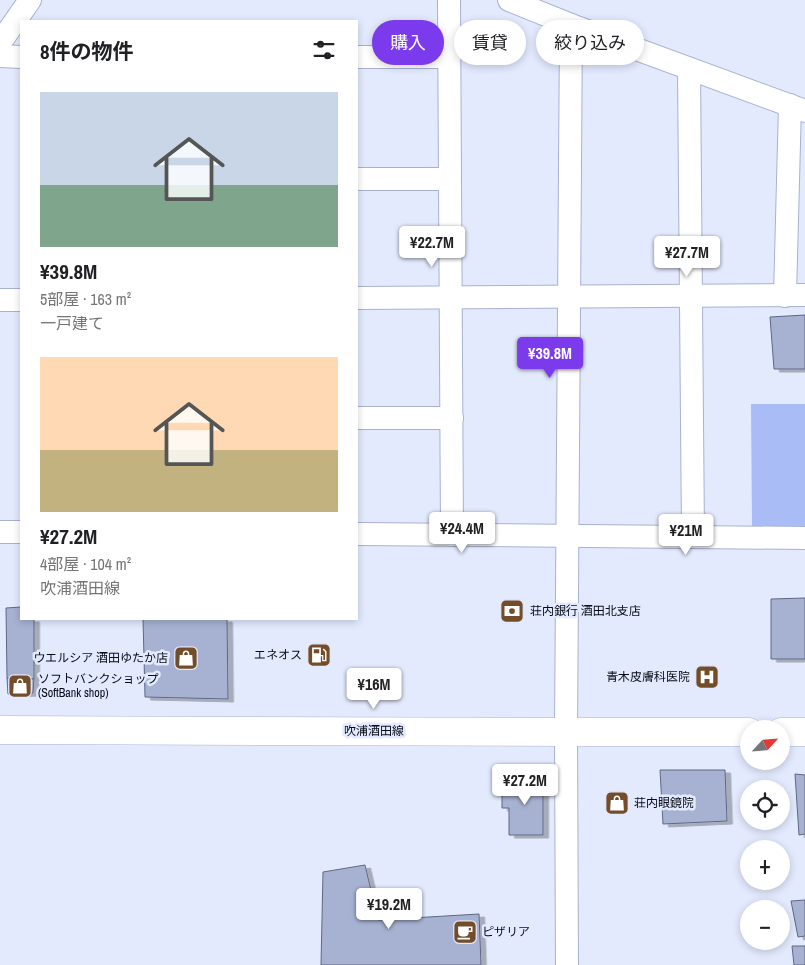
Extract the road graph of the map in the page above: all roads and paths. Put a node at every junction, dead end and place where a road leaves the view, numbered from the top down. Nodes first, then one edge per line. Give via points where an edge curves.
1 (30, 0) edge
2 (449, 0) edge
3 (509, 0) edge
4 (557, 20) edge
5 (0, 43) edge
6 (644, 53) edge
7 (0, 56) edge
8 (20, 57) edge
9 (358, 57) edge
10 (450, 57) junction
11 (571, 65) edge
12 (689, 69) junction
13 (797, 108) edge
14 (358, 179) edge
15 (450, 179) junction
16 (795, 295) edge
17 (569, 297) junction
18 (690, 297) junction
19 (358, 298) edge
20 (451, 298) junction
21 (0, 300) edge
22 (20, 300) edge
23 (358, 418) edge
24 (452, 418) junction
25 (0, 532) edge
26 (20, 532) edge
27 (358, 534) edge
28 (452, 535) junction
29 (567, 536) junction
30 (692, 537) junction
31 (805, 538) edge
32 (0, 730) edge
33 (566, 732) junction
34 (740, 732) edge
35 (790, 732) edge
36 (805, 732) edge
37 (567, 965) edge

1 - 5 street
2 - 10 street
3 - 4 street
6 - 12 street
7 - 8 street
9 - 10 street
10 - 15 street
11 - 17 street
12 - 13 street
12 - 18 street
13 - 16 street
14 - 15 street
15 - 20 street
16 - 18 street
17 - 18 street
17 - 20 street
17 - 29 street
18 - 30 street
19 - 20 street
20 - 24 street
21 - 22 street
23 - 24 street
24 - 28 street
25 - 26 street
27 - 28 street
28 - 29 street
29 - 30 street
29 - 33 street
30 - 31 street
32 - 33 main road, 吹浦酒田線
33 - 34 main road, 吹浦酒田線
33 - 37 street
35 - 36 main road

